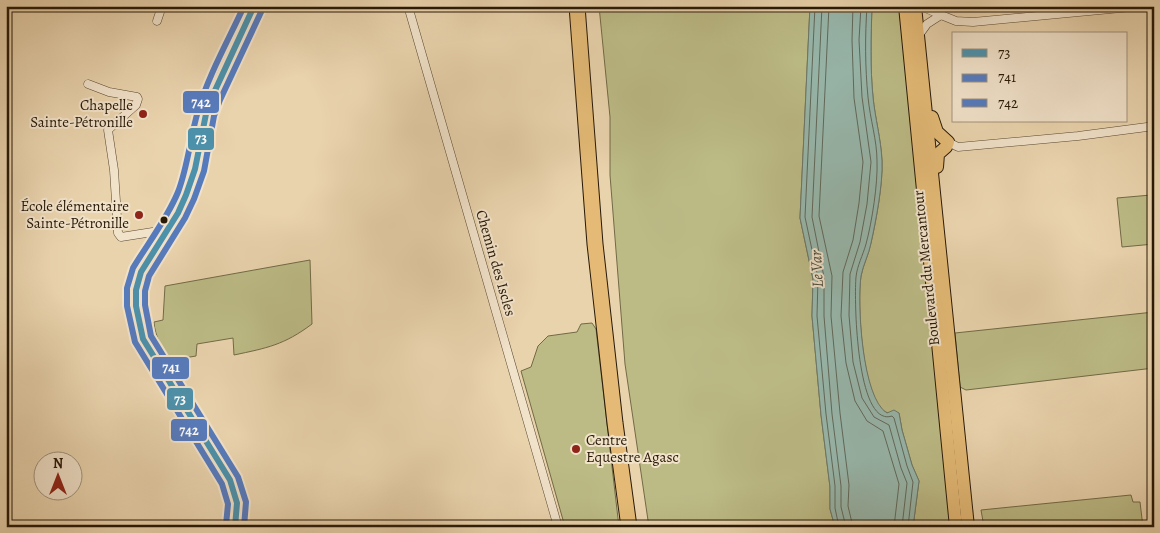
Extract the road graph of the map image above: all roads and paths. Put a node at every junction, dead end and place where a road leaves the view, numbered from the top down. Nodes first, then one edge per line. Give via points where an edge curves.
1 (162, 6) edge
2 (254, 6) edge
3 (408, 6) edge
4 (577, 6) edge
5 (587, 6) edge
6 (905, 6) edge
7 (916, 6) edge
8 (921, 6) edge
9 (940, 6) edge
10 (1142, 6) edge
11 (1065, 10) edge
12 (941, 15) junction
13 (157, 21) dead end
14 (918, 36) junction
15 (88, 84) dead end
16 (924, 92) junction
17 (1147, 127) dead end
18 (948, 142) junction
19 (935, 189) junction
20 (167, 232) junction
21 (234, 527) edge
22 (558, 527) edge
23 (629, 527) edge
24 (638, 527) edge
25 (956, 527) edge
26 (968, 527) edge

1 - 13 street
2 - 20 main road via 212,96 191,185
3 - 22 street, Chemin des Iscles
4 - 23 highway via 595,244
5 - 24 highway via 609,295
6 - 25 main road, Boulevard du Mercantour
7 - 14 main road, Boulevard du Mercantour
8 - 12 street
9 - 12 street
10 - 11 street
11 - 12 street via 973,22 956,21
12 - 14 street via 927,24
14 - 16 main road, Boulevard du Mercantour
15 - 20 street via 138,99 136,105 108,130 120,237
16 - 18 main road via 929,99 937,132
16 - 19 main road, Boulevard du Mercantour
17 - 18 street via 958,148
18 - 19 main road via 938,154
19 - 26 main road, Boulevard du Mercantour
20 - 21 main road via 140,272 135,295 138,323 151,354 230,480 238,499

